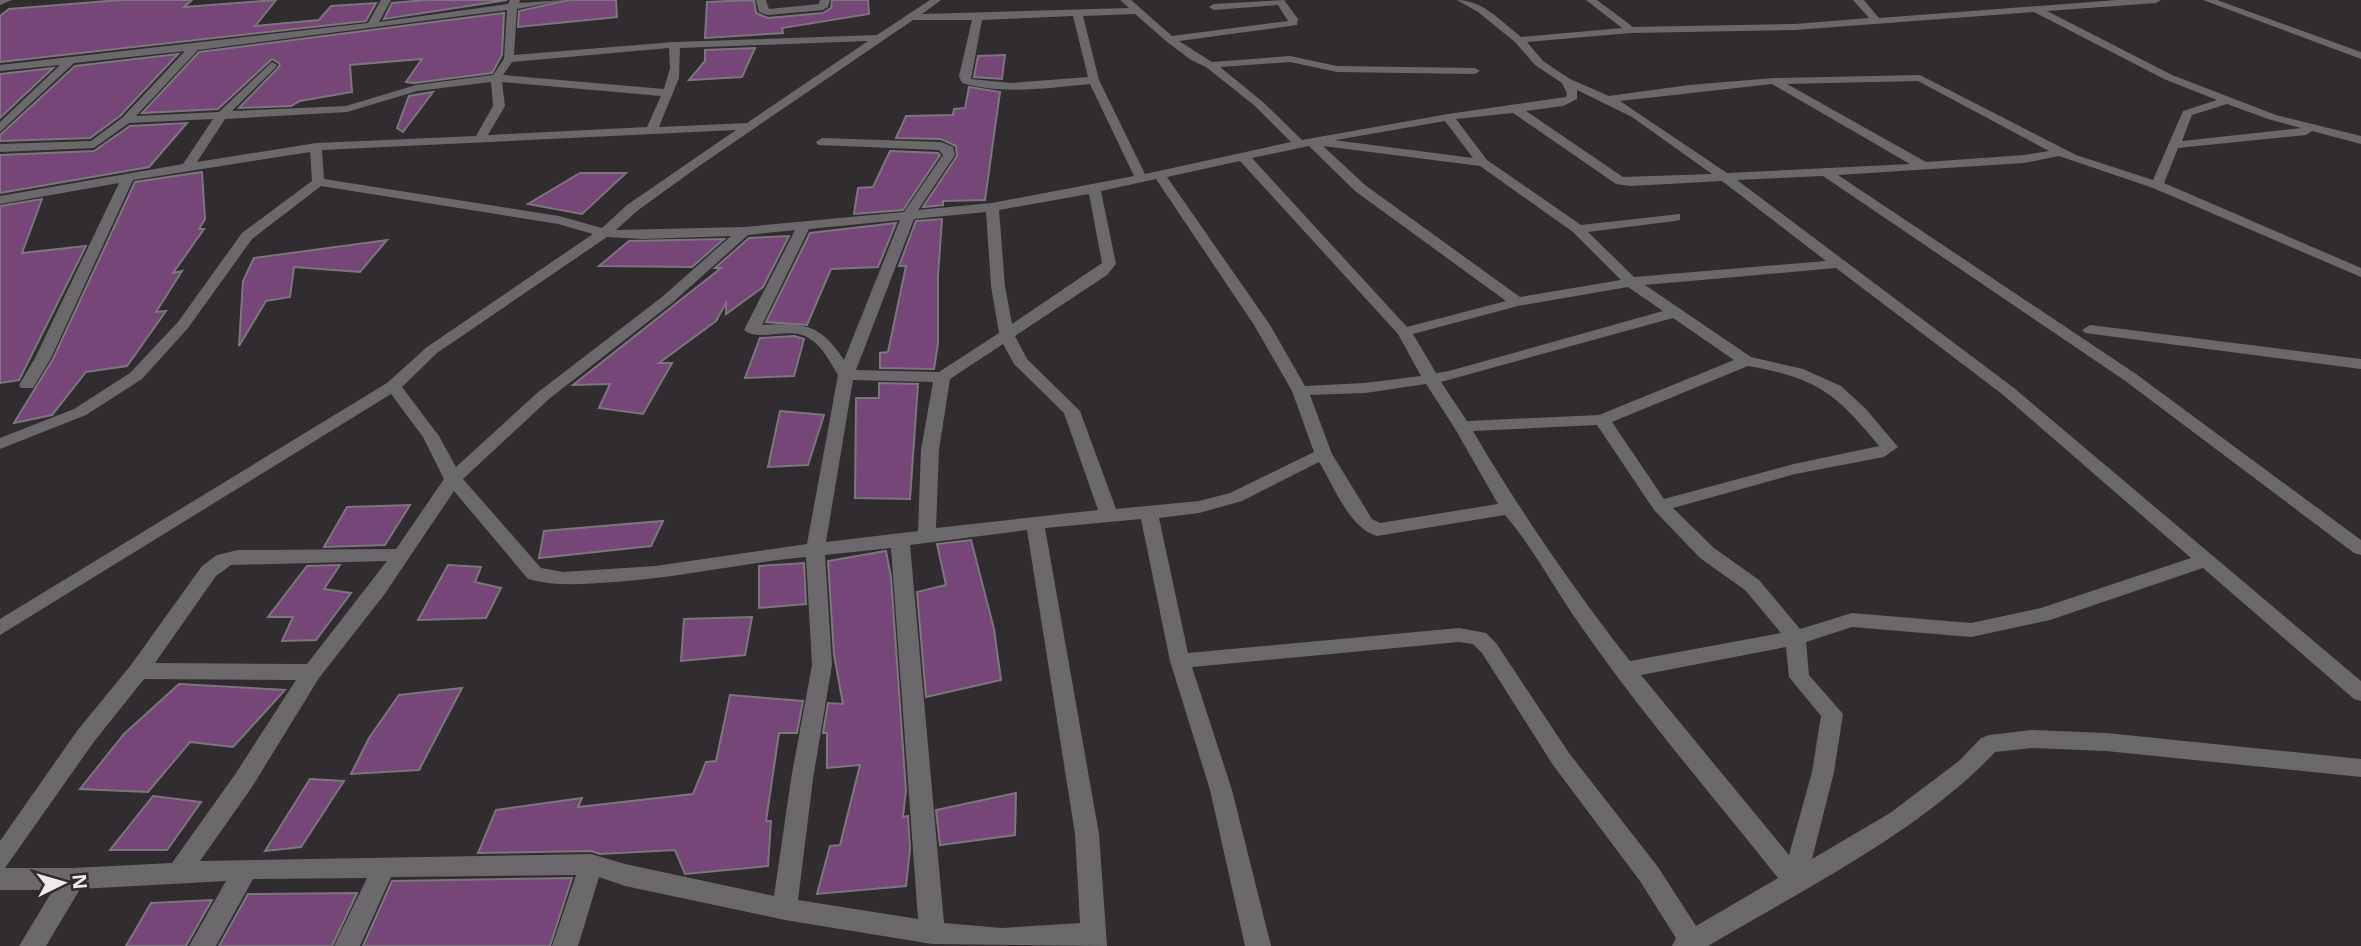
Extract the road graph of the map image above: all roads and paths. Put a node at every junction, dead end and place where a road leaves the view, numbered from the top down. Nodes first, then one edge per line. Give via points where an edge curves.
1 (7, 0) edge
2 (386, 0) edge
3 (561, 0) edge
4 (761, 0) edge
5 (825, 0) edge
6 (936, 0) edge
7 (1028, 0) edge
8 (1125, 0) edge
9 (1463, 0) edge
10 (1469, 0) edge
11 (1591, 0) edge
12 (1858, 0) edge
13 (2016, 0) edge
14 (2156, 0) edge
15 (2208, 0) edge
16 (1280, 1) edge
17 (0, 2) edge
18 (514, 4) edge
19 (1214, 7) dead end
20 (2036, 10) junction
21 (1134, 11) junction
22 (1077, 13) junction
23 (1027, 14) junction
24 (912, 17) junction
25 (976, 17) junction
26 (1875, 20) junction
27 (371, 26) junction
28 (1631, 30) junction
29 (877, 38) junction
30 (1170, 39) junction
31 (1518, 40) junction
32 (674, 45) junction
33 (194, 48) junction
34 (2361, 56) edge
35 (509, 59) junction
36 (70, 61) junction
37 (272, 65) dead end
38 (1210, 65) junction
39 (0, 68) edge
40 (1475, 71) dead end
41 (496, 78) junction
42 (1094, 80) junction
43 (1566, 81) junction
44 (1774, 81) junction
45 (669, 93) junction
46 (1609, 99) junction
47 (2227, 100) junction
48 (1514, 108) junction
49 (220, 116) junction
50 (1448, 117) junction
51 (126, 120) junction
52 (750, 126) junction
53 (0, 128) edge
54 (2320, 130) junction
55 (651, 131) junction
56 (479, 140) junction
57 (2361, 140) edge
58 (822, 142) dead end
59 (1305, 143) junction
60 (2173, 145) junction
61 (0, 148) edge
62 (316, 148) junction
63 (2061, 152) junction
64 (1243, 156) junction
65 (1483, 163) junction
66 (1923, 166) junction
67 (187, 167) junction
68 (1825, 172) junction
69 (1160, 174) junction
70 (1724, 177) junction
71 (128, 178) junction
72 (1141, 178) junction
73 (318, 182) junction
74 (2157, 185) junction
75 (1094, 189) junction
76 (0, 200) edge
77 (992, 208) junction
78 (908, 216) junction
79 (1675, 216) dead end
80 (804, 226) junction
81 (1578, 229) junction
82 (744, 231) junction
83 (604, 233) junction
84 (1839, 264) junction
85 (2361, 272) edge
86 (1631, 282) junction
87 (1517, 302) junction
88 (1676, 312) junction
89 (2090, 330) dead end
90 (1404, 332) junction
91 (1007, 336) junction
92 (1746, 362) junction
93 (2361, 364) edge
94 (846, 375) junction
95 (942, 377) junction
96 (1431, 379) junction
97 (27, 385) dead end
98 (393, 386) junction
99 (1300, 391) junction
100 (1602, 420) junction
101 (1462, 426) junction
102 (0, 444) edge
103 (1322, 454) junction
104 (453, 479) junction
105 (1660, 506) junction
106 (1509, 508) junction
107 (1149, 513) junction
108 (1109, 515) junction
109 (1035, 525) junction
110 (927, 535) junction
111 (900, 541) junction
112 (2361, 549) edge
113 (815, 551) junction
114 (402, 555) junction
115 (2206, 560) junction
116 (0, 628) edge
117 (1795, 638) junction
118 (1180, 661) junction
119 (1625, 670) junction
120 (138, 671) junction
121 (312, 672) junction
122 (2361, 693) edge
123 (2361, 768) edge
124 (0, 860) edge
125 (591, 864) junction
126 (383, 869) junction
127 (246, 870) junction
128 (177, 874) junction
129 (0, 879) edge
130 (74, 879) junction
131 (1794, 880) junction
132 (785, 909) junction
133 (932, 933) junction
134 (1093, 940) edge
135 (1689, 945) edge
136 (32, 946) edge
137 (202, 946) edge
138 (347, 946) edge
139 (565, 946) edge
140 (1258, 946) edge

1 - 17 street
2 - 27 street
3 - 18 street
4 - 5 street via 762,10 768,12 823,7
6 - 24 street
7 - 23 street
8 - 21 street
9 - 10 street
9 - 31 street
11 - 28 street
12 - 26 street
13 - 20 street
14 - 20 street
15 - 34 street
16 - 19 street
16 - 30 street via 1293,23
18 - 27 street via 425,14
18 - 35 street
20 - 26 street
20 - 47 street
21 - 22 street
21 - 30 street
22 - 23 street
22 - 42 street
23 - 25 street
24 - 25 street
24 - 29 street
25 - 42 street via 964,76 975,85
26 - 28 street via 1763,29
27 - 33 street
28 - 31 street
29 - 32 street
29 - 52 street
30 - 38 street
31 - 43 street via 1539,63
32 - 35 street
32 - 45 street via 675,80
33 - 36 street
33 - 51 street
35 - 41 street
36 - 39 street
36 - 53 street
37 - 49 street
38 - 40 street via 1290,59 1337,69
38 - 59 street
41 - 45 street
41 - 49 street via 416,88 347,109
41 - 56 street via 499,106
42 - 72 street
43 - 46 street
43 - 48 street via 1573,93 1571,99
44 - 46 street
44 - 63 street via 1920,78
44 - 66 street
45 - 55 street
46 - 70 street
47 - 54 street
47 - 60 street via 2188,113
48 - 50 street
48 - 70 street via 1620,181
49 - 51 street
49 - 67 street
50 - 59 street
50 - 65 street
51 - 61 street via 94,144
52 - 55 street
52 - 83 street via 632,208
54 - 57 street
54 - 60 street
55 - 56 street
56 - 62 street
58 - 78 street via 949,150
59 - 64 street
59 - 65 street
59 - 87 street
60 - 74 street
62 - 67 street
62 - 73 street
63 - 66 street
63 - 74 street
64 - 69 street
64 - 90 street
65 - 81 street
66 - 68 street
67 - 71 street
68 - 70 street
68 - 112 street via 2130,377
69 - 72 street
69 - 99 street via 1262,325
70 - 84 street
71 - 76 street
71 - 97 street
72 - 75 street
73 - 83 street via 559,220
73 - 102 street via 247,236 183,325 136,376 79,412
74 - 85 street
75 - 77 street
75 - 91 street via 1109,264
77 - 78 street
77 - 91 street
78 - 80 street
78 - 94 street
79 - 81 street
80 - 82 street
80 - 94 street via 752,330 812,331 828,345
81 - 86 street
82 - 83 street
82 - 104 street via 667,300 543,396
83 - 98 street via 432,350
84 - 86 street
84 - 115 street via 2008,391
86 - 87 street
86 - 88 street
87 - 90 street
88 - 92 street
88 - 96 street
89 - 93 street
90 - 96 street
91 - 95 street
91 - 108 street via 1020,361 1072,411
92 - 100 street
92 - 105 street via 1786,368 1828,384 1889,447
94 - 95 street
94 - 113 street
95 - 110 street via 930,450
96 - 99 street
96 - 101 street
98 - 104 street via 431,436
98 - 116 street
99 - 103 street
100 - 101 street
100 - 105 street
101 - 106 street
103 - 106 street via 1365,523 1377,530
103 - 107 street via 1236,497
104 - 113 street via 535,574 563,579 655,573
104 - 114 street
105 - 117 street via 1707,553 1752,585
106 - 119 street
107 - 108 street
107 - 118 street
108 - 109 street
109 - 110 street
109 - 134 street via 1087,834
110 - 111 street
111 - 113 street
111 - 133 street
113 - 132 street via 822,665
114 - 120 street via 238,556 224,560 209,571
114 - 121 street
115 - 117 street via 2043,615 1971,630 1852,620
115 - 122 street
117 - 119 street
117 - 131 street via 1799,677 1832,714 1823,772
118 - 135 street via 1459,635 1479,638 1561,759 1649,874
118 - 140 street via 1221,790
119 - 131 street
120 - 121 street
120 - 124 street via 85,737
121 - 128 street
123 - 131 street via 2106,742 2032,739 1989,744 1967,767 1898,820
125 - 126 street
125 - 132 street
125 - 139 street
126 - 127 street
126 - 138 street
127 - 128 street
127 - 137 street
128 - 130 street
129 - 130 street
130 - 136 street
131 - 135 street
132 - 133 street
133 - 134 street via 1002,940

